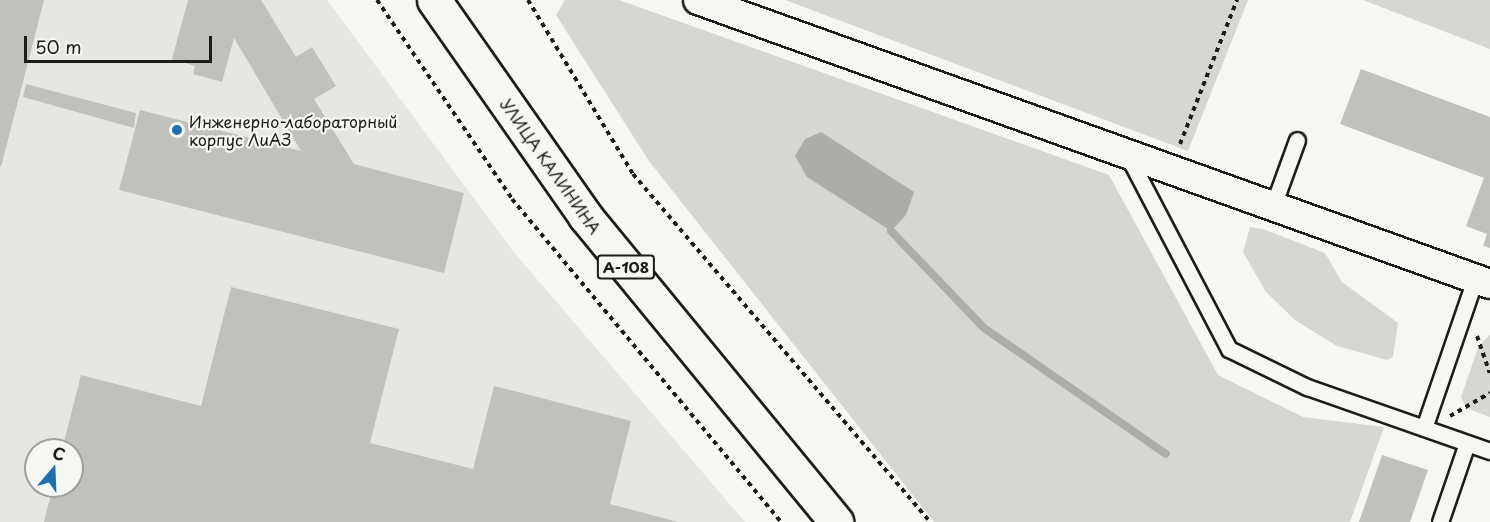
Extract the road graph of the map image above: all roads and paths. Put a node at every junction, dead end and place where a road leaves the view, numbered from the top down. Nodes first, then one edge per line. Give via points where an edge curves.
1 (377, 0) edge
2 (434, 0) edge
3 (528, 0) edge
4 (698, 0) edge
5 (1237, 0) edge
6 (1297, 140) dead end
7 (1127, 154) junction
8 (1170, 170) junction
9 (1273, 206) junction
10 (1483, 281) edge
11 (1490, 393) edge
12 (1424, 428) junction
13 (1467, 443) junction
14 (1490, 451) edge
15 (781, 522) edge
16 (836, 522) edge
17 (930, 522) edge
18 (1440, 522) edge

1 - 15 path via 512,199
2 - 16 highway, УЛИЦА КАЛИНИНА / А-108 via 585,216
3 - 17 path via 633,174
4 - 7 street
5 - 8 path
6 - 9 lane
7 - 8 street
7 - 12 lane via 1229,349 1307,387
8 - 9 street
9 - 10 street
10 - 12 lane
11 - 12 path
12 - 13 lane
13 - 14 lane
13 - 18 lane

